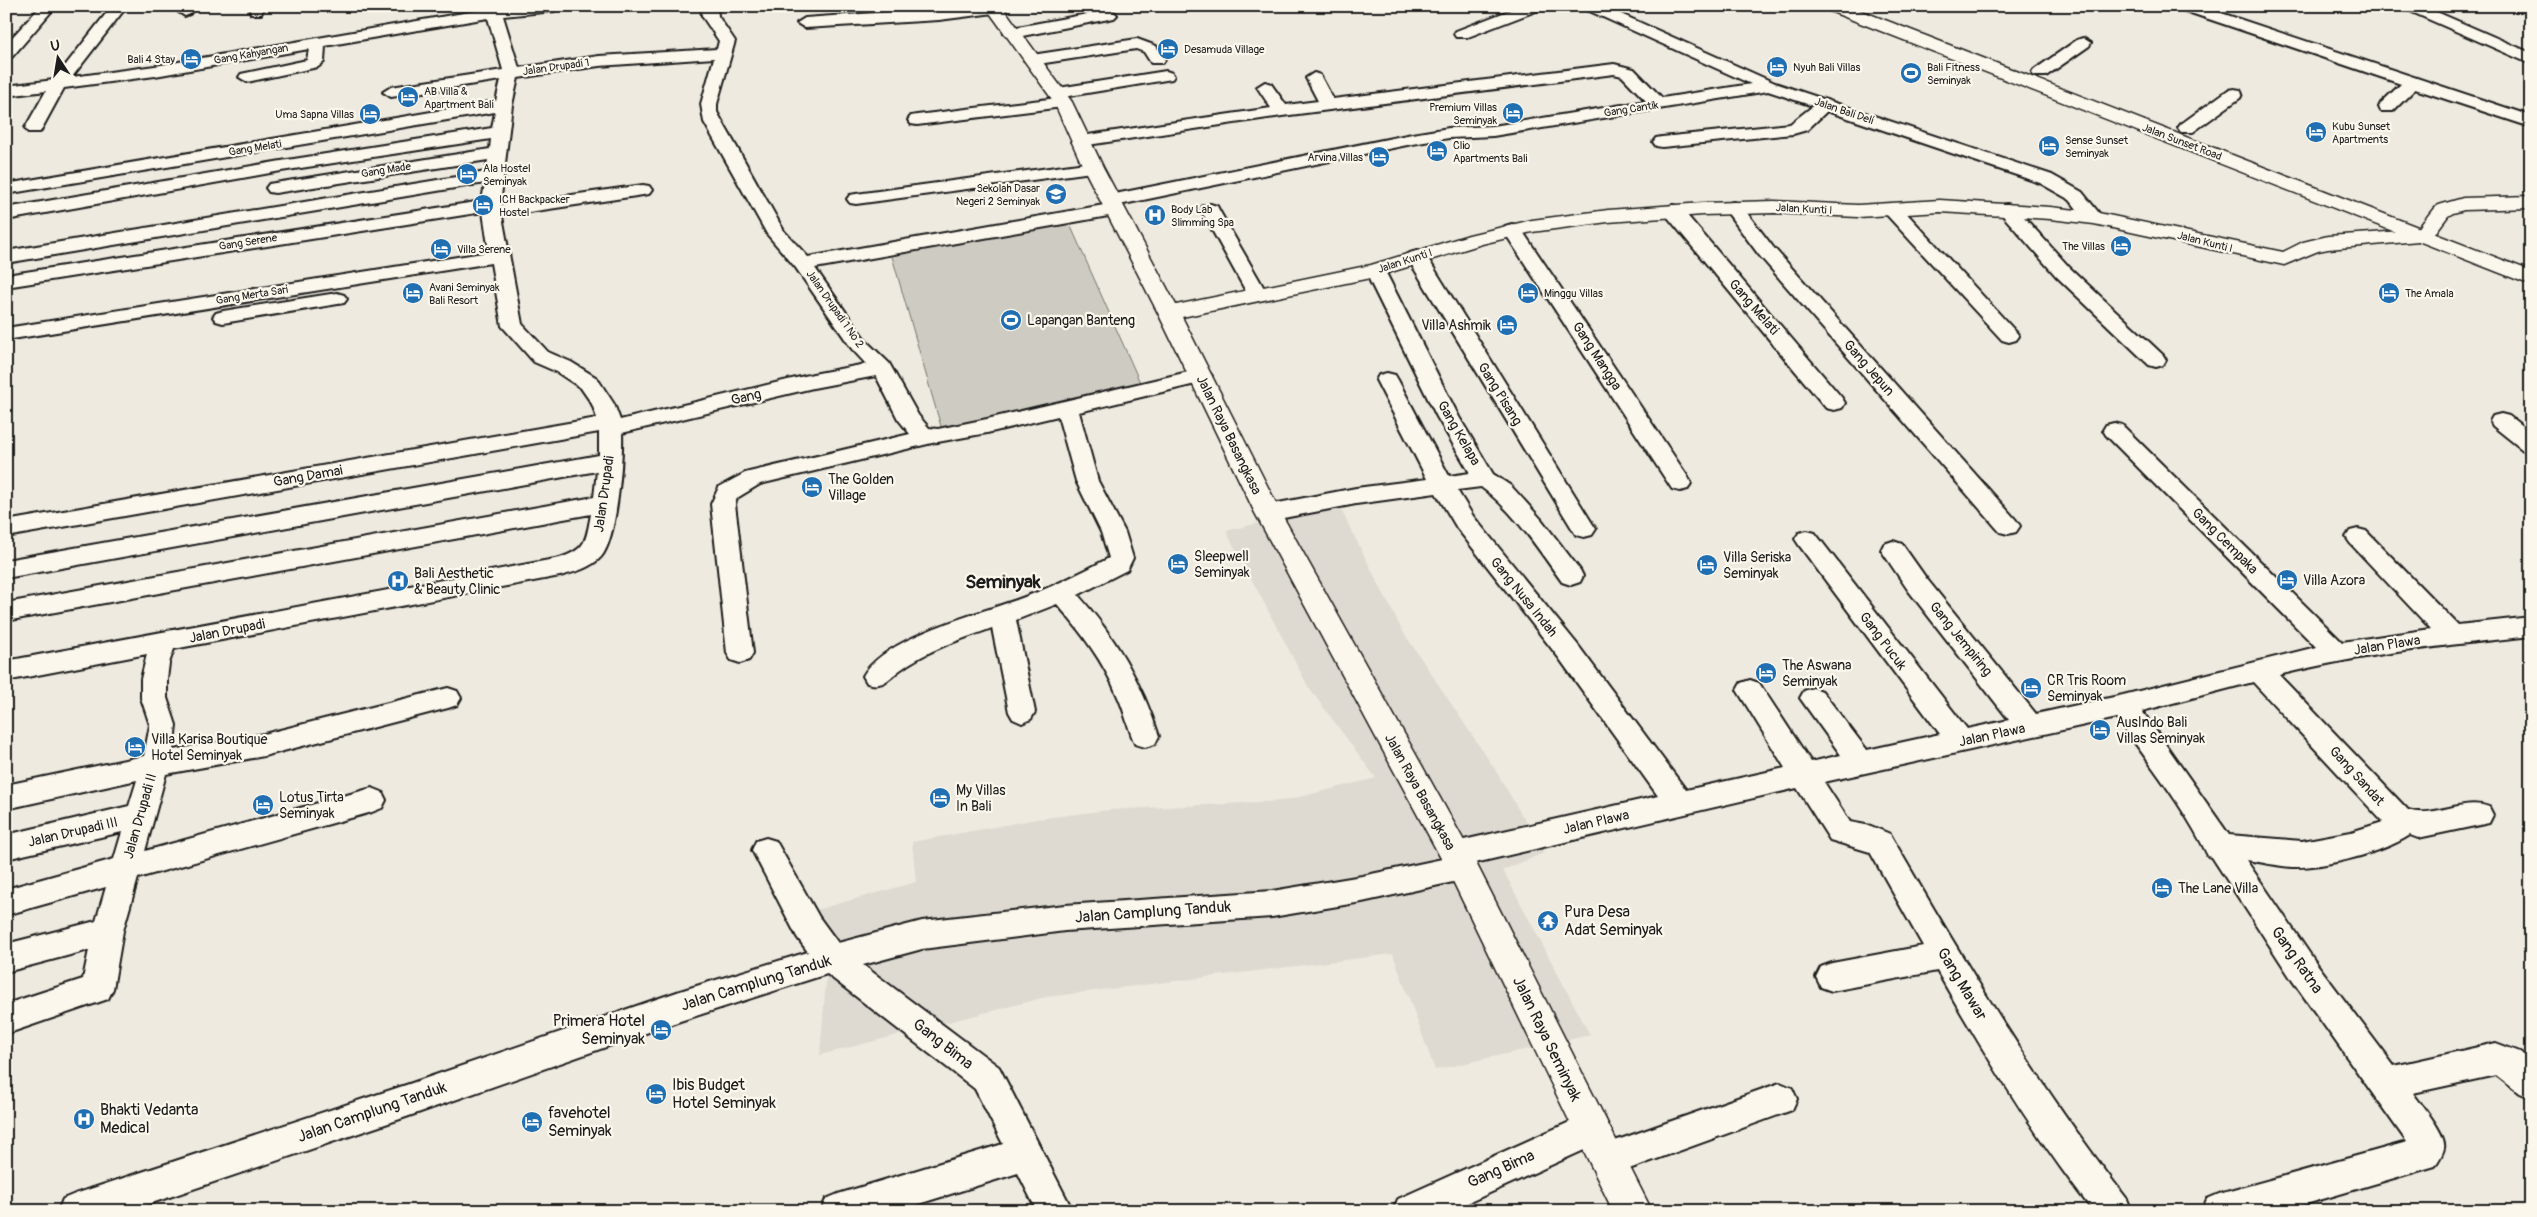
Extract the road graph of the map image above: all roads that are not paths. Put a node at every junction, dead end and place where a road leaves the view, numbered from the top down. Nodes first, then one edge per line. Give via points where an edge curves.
1 (49, 6) edge
2 (120, 6) edge
3 (554, 6) edge
4 (709, 6) edge
5 (1080, 6) edge
6 (1536, 6) edge
7 (1590, 6) edge
8 (1833, 6) edge
9 (1866, 6) edge
10 (2184, 6) edge
11 (2410, 6) edge
12 (494, 9) edge
13 (2431, 9) edge
14 (1045, 12) dead end
15 (1109, 15) dead end
16 (1004, 16) edge
17 (805, 23) dead end
18 (1462, 34) dead end
19 (316, 43) junction
20 (2083, 43) dead end
21 (722, 53) junction
22 (6, 54) edge
23 (2531, 59) edge
24 (1032, 60) junction
25 (1157, 60) dead end
26 (511, 73) junction
27 (2040, 73) junction
28 (1166, 76) dead end
29 (247, 77) dead end
30 (1314, 78) dead end
31 (2412, 82) junction
32 (60, 84) junction
33 (1769, 86) junction
34 (1265, 87) dead end
35 (6, 91) edge
36 (391, 92) dead end
37 (2234, 94) dead end
38 (1061, 97) junction
39 (504, 105) junction
40 (1328, 105) junction
41 (1659, 105) junction
42 (1824, 105) junction
43 (2387, 107) dead end
44 (1282, 111) junction
45 (917, 120) dead end
46 (2531, 122) edge
47 (34, 128) dead end
48 (2187, 128) junction
49 (501, 132) junction
50 (1081, 141) junction
51 (1662, 142) dead end
52 (498, 153) junction
53 (1093, 167) junction
54 (495, 176) junction
55 (275, 188) dead end
56 (6, 189) edge
57 (644, 190) dead end
58 (856, 199) dead end
59 (2531, 202) edge
60 (1112, 205) junction
61 (491, 208) junction
62 (1733, 208) junction
63 (1210, 210) dead end
64 (1893, 210) junction
65 (2007, 210) junction
66 (1673, 211) junction
67 (6, 214) edge
68 (2094, 218) junction
69 (2429, 229) junction
70 (1512, 230) junction
71 (6, 257) edge
72 (1417, 257) junction
73 (2531, 260) edge
74 (500, 264) junction
75 (803, 264) junction
76 (1375, 271) junction
77 (2531, 279) edge
78 (6, 281) edge
79 (1258, 295) junction
80 (1169, 313) junction
81 (223, 318) dead end
82 (6, 334) edge
83 (2009, 336) dead end
84 (2156, 360) dead end
85 (882, 368) junction
86 (1201, 376) junction
87 (1386, 380) dead end
88 (1834, 403) dead end
89 (1067, 408) junction
90 (2501, 421) dead end
91 (610, 426) junction
92 (2114, 430) dead end
93 (927, 437) junction
94 (2531, 445) edge
95 (609, 461) junction
96 (1485, 479) junction
97 (1680, 483) dead end
98 (1442, 485) junction
99 (605, 503) junction
100 (1268, 513) junction
101 (2008, 526) dead end
102 (6, 529) edge
103 (1584, 529) dead end
104 (2358, 537) dead end
105 (1807, 539) dead end
106 (1893, 550) dead end
107 (6, 569) edge
108 (1570, 576) dead end
109 (1061, 592) junction
110 (6, 612) edge
111 (1002, 616) junction
112 (2531, 626) edge
113 (2452, 635) junction
114 (164, 643) junction
115 (740, 653) dead end
116 (2337, 653) junction
117 (2258, 671) junction
118 (6, 672) edge
119 (876, 676) dead end
120 (1750, 690) dead end
121 (448, 698) dead end
122 (1813, 698) dead end
123 (2123, 706) junction
124 (1022, 712) dead end
125 (2030, 726) junction
126 (1145, 736) dead end
127 (1961, 741) junction
128 (1861, 762) junction
129 (155, 765) junction
130 (1802, 775) junction
131 (6, 797) edge
132 (372, 800) dead end
133 (1679, 803) junction
134 (2479, 815) dead end
135 (139, 816) junction
136 (2406, 823) junction
137 (6, 847) edge
138 (2218, 847) junction
139 (766, 850) dead end
140 (1458, 861) junction
141 (125, 868) junction
142 (6, 902) edge
143 (108, 931) junction
144 (1945, 956) junction
145 (6, 958) edge
146 (831, 960) junction
147 (1832, 977) dead end
148 (6, 1019) edge
149 (2531, 1082) edge
150 (2386, 1083) junction
151 (1780, 1099) dead end
152 (1592, 1129) junction
153 (1025, 1154) junction
154 (1607, 1160) junction
155 (75, 1211) edge
156 (838, 1211) edge
157 (1056, 1211) edge
158 (1410, 1211) edge
159 (1633, 1211) edge
160 (2115, 1211) edge
161 (2219, 1211) edge

1 - 22 street
2 - 32 street
3 - 12 street, Gang Kahyangan
4 - 21 street, Jalan Drupadi 1 No 2 via 710,16 727,41
5 - 14 street
6 - 18 street
7 - 33 street, Jalan Bali Deli
8 - 69 main road, Jalan Sunset Road
9 - 27 main road, Jalan Sunset Road
10 - 31 street
11 - 13 street
12 - 19 street, Gang Kahyangan
12 - 26 street, Jalan Drupadi
13 - 23 street
15 - 16 street
16 - 17 street via 938,15
16 - 24 main road, Jalan Raya Basangkasa
19 - 29 street via 316,62 312,64
19 - 32 street, Gang Kahyangan
20 - 27 street
21 - 26 street, Jalan Drupadi 1 via 627,58
21 - 75 street, Jalan Drupadi 1 No 2 via 709,112 776,234
24 - 25 street via 1136,44 1150,48
24 - 38 main road, Jalan Raya Basangkasa
26 - 36 street, Jalan Drupadi 1
26 - 39 street, Jalan Drupadi
27 - 48 main road, Jalan Sunset Road
28 - 38 street
30 - 40 street
31 - 43 street
31 - 46 street
32 - 35 street, Gang Kahyangan
32 - 47 street
33 - 41 street, Gang Cantik
33 - 42 street, Jalan Bali Deli
34 - 44 street
37 - 48 street
38 - 45 street
38 - 50 main road, Jalan Raya Basangkasa
39 - 49 street, Jalan Drupadi
39 - 56 street, Gang Melati
40 - 41 street via 1614,69 1628,72
40 - 44 street
41 - 60 street, Gang Cantik via 1493,131 1449,132 1412,138
42 - 51 street via 1801,126 1793,129
42 - 68 street, Jalan Bali Deli via 2046,179 2076,196
44 - 50 street
48 - 69 main road, Jalan Sunset Road
49 - 52 street, Jalan Drupadi
49 - 67 street
50 - 53 main road, Jalan Raya Basangkasa
52 - 54 street, Jalan Drupadi
52 - 55 street, Gang Made
53 - 58 street
53 - 60 main road, Jalan Raya Basangkasa
54 - 61 street, Jalan Drupadi
54 - 71 street
57 - 61 street, Gang Serene
59 - 69 main road via 2463,204 2440,212
60 - 75 street, Gang Cantik
60 - 80 main road, Jalan Raya Basangkasa
61 - 74 street, Jalan Drupadi
61 - 78 street, Gang Serene
62 - 64 main road, Jalan Kunti I
62 - 66 main road, Jalan Kunti I
62 - 101 street, Gang Jepun via 1766,251
63 - 79 street
64 - 65 main road, Jalan Kunti I via 1940,206
64 - 83 street
65 - 68 main road, Jalan Kunti I
65 - 84 street via 2064,272
66 - 70 main road, Jalan Kunti I via 1566,221
66 - 88 street, Gang Melati
68 - 69 main road, Jalan Kunti I via 2284,259 2306,248 2324,244
69 - 73 main road, Jalan Sunset Road
69 - 77 main road, Jalan Sunset Road
70 - 72 main road, Jalan Kunti I
70 - 97 street, Gang Mangga
72 - 76 main road, Jalan Kunti I
72 - 103 street, Gang Pisang
74 - 81 street
74 - 82 street, Gang Merta Sari
74 - 91 street, Jalan Drupadi via 512,326 542,358 589,383 603,404
75 - 85 street, Jalan Drupadi 1 No 2 via 860,347
76 - 79 main road, Jalan Kunti I
76 - 96 street, Gang Kelapa via 1448,417
79 - 80 main road, Jalan Kunti I
80 - 86 main road, Jalan Raya Basangkasa
85 - 91 street, Gang
85 - 93 street, Jalan Drupadi 1 No 2 via 909,419
86 - 89 street
86 - 100 main road, Jalan Raya Basangkasa
87 - 98 street, Gang Nusa Indah
89 - 93 street
89 - 109 street via 1084,474 1113,532 1121,558 1112,567
90 - 94 street
91 - 95 street, Jalan Drupadi
91 - 102 street, Gang Damai
92 - 116 street, Gang Cempaka
93 - 115 street via 753,478 727,494 722,504
95 - 99 street, Jalan Drupadi
95 - 107 street
96 - 98 street
96 - 108 street, Gang Kelapa via 1503,492 1533,525
98 - 100 street via 1356,496
98 - 133 street, Gang Nusa Indah via 1465,522 1568,651
99 - 110 street
99 - 114 street, Jalan Drupadi via 597,545 593,551 570,564
100 - 140 main road, Jalan Raya Basangkasa
104 - 113 street
105 - 127 street, Gang Pucuk
106 - 125 street, Gang Jempiring
109 - 111 street
109 - 126 street via 1126,683
111 - 119 street via 928,641 895,658
111 - 124 street
112 - 113 street, Jalan Plawa
113 - 116 street, Jalan Plawa
114 - 118 street, Jalan Drupadi
114 - 129 street, Jalan Drupadi II via 154,679 154,698 163,725
116 - 117 street, Jalan Plawa
117 - 123 street, Jalan Plawa
117 - 136 street, Gang Sandat via 2391,814
120 - 130 street
121 - 129 street via 264,745
122 - 128 street
123 - 125 street, Jalan Plawa
123 - 138 street, Gang Ratna via 2181,787
125 - 127 street, Jalan Plawa
127 - 128 street, Jalan Plawa
128 - 130 street, Jalan Plawa
129 - 131 street
129 - 135 street, Jalan Drupadi II
130 - 133 street, Jalan Plawa
130 - 144 street, Gang Mawar via 1840,831 1880,843
132 - 141 street
133 - 140 street, Jalan Plawa
134 - 136 street via 2418,826
135 - 137 street, Jalan Drupadi III
135 - 141 street, Jalan Drupadi II
136 - 138 street via 2384,835 2307,853 2293,854 2243,846
138 - 150 street, Gang Ratna
139 - 146 street, Gang Bima via 808,926
140 - 146 street, Jalan Camplung Tanduk via 1362,889 1272,904 1064,918 922,936
140 - 152 main road, Jalan Raya Seminyak
141 - 142 street
141 - 143 street, Jalan Drupadi II
143 - 145 street
143 - 148 street, Jalan Drupadi II via 97,989
144 - 147 street
144 - 160 street, Gang Mawar via 2012,1065
146 - 153 street, Gang Bima via 986,1078
146 - 155 street, Jalan Camplung Tanduk via 680,1006
149 - 150 street via 2509,1063 2496,1059
150 - 161 street, Gang Ratna via 2427,1142 2423,1154
151 - 154 street
152 - 154 main road, Jalan Raya Seminyak
152 - 158 street, Gang Bima
153 - 156 street
153 - 157 street, Gang Bima
154 - 159 main road, Jalan Raya Seminyak

